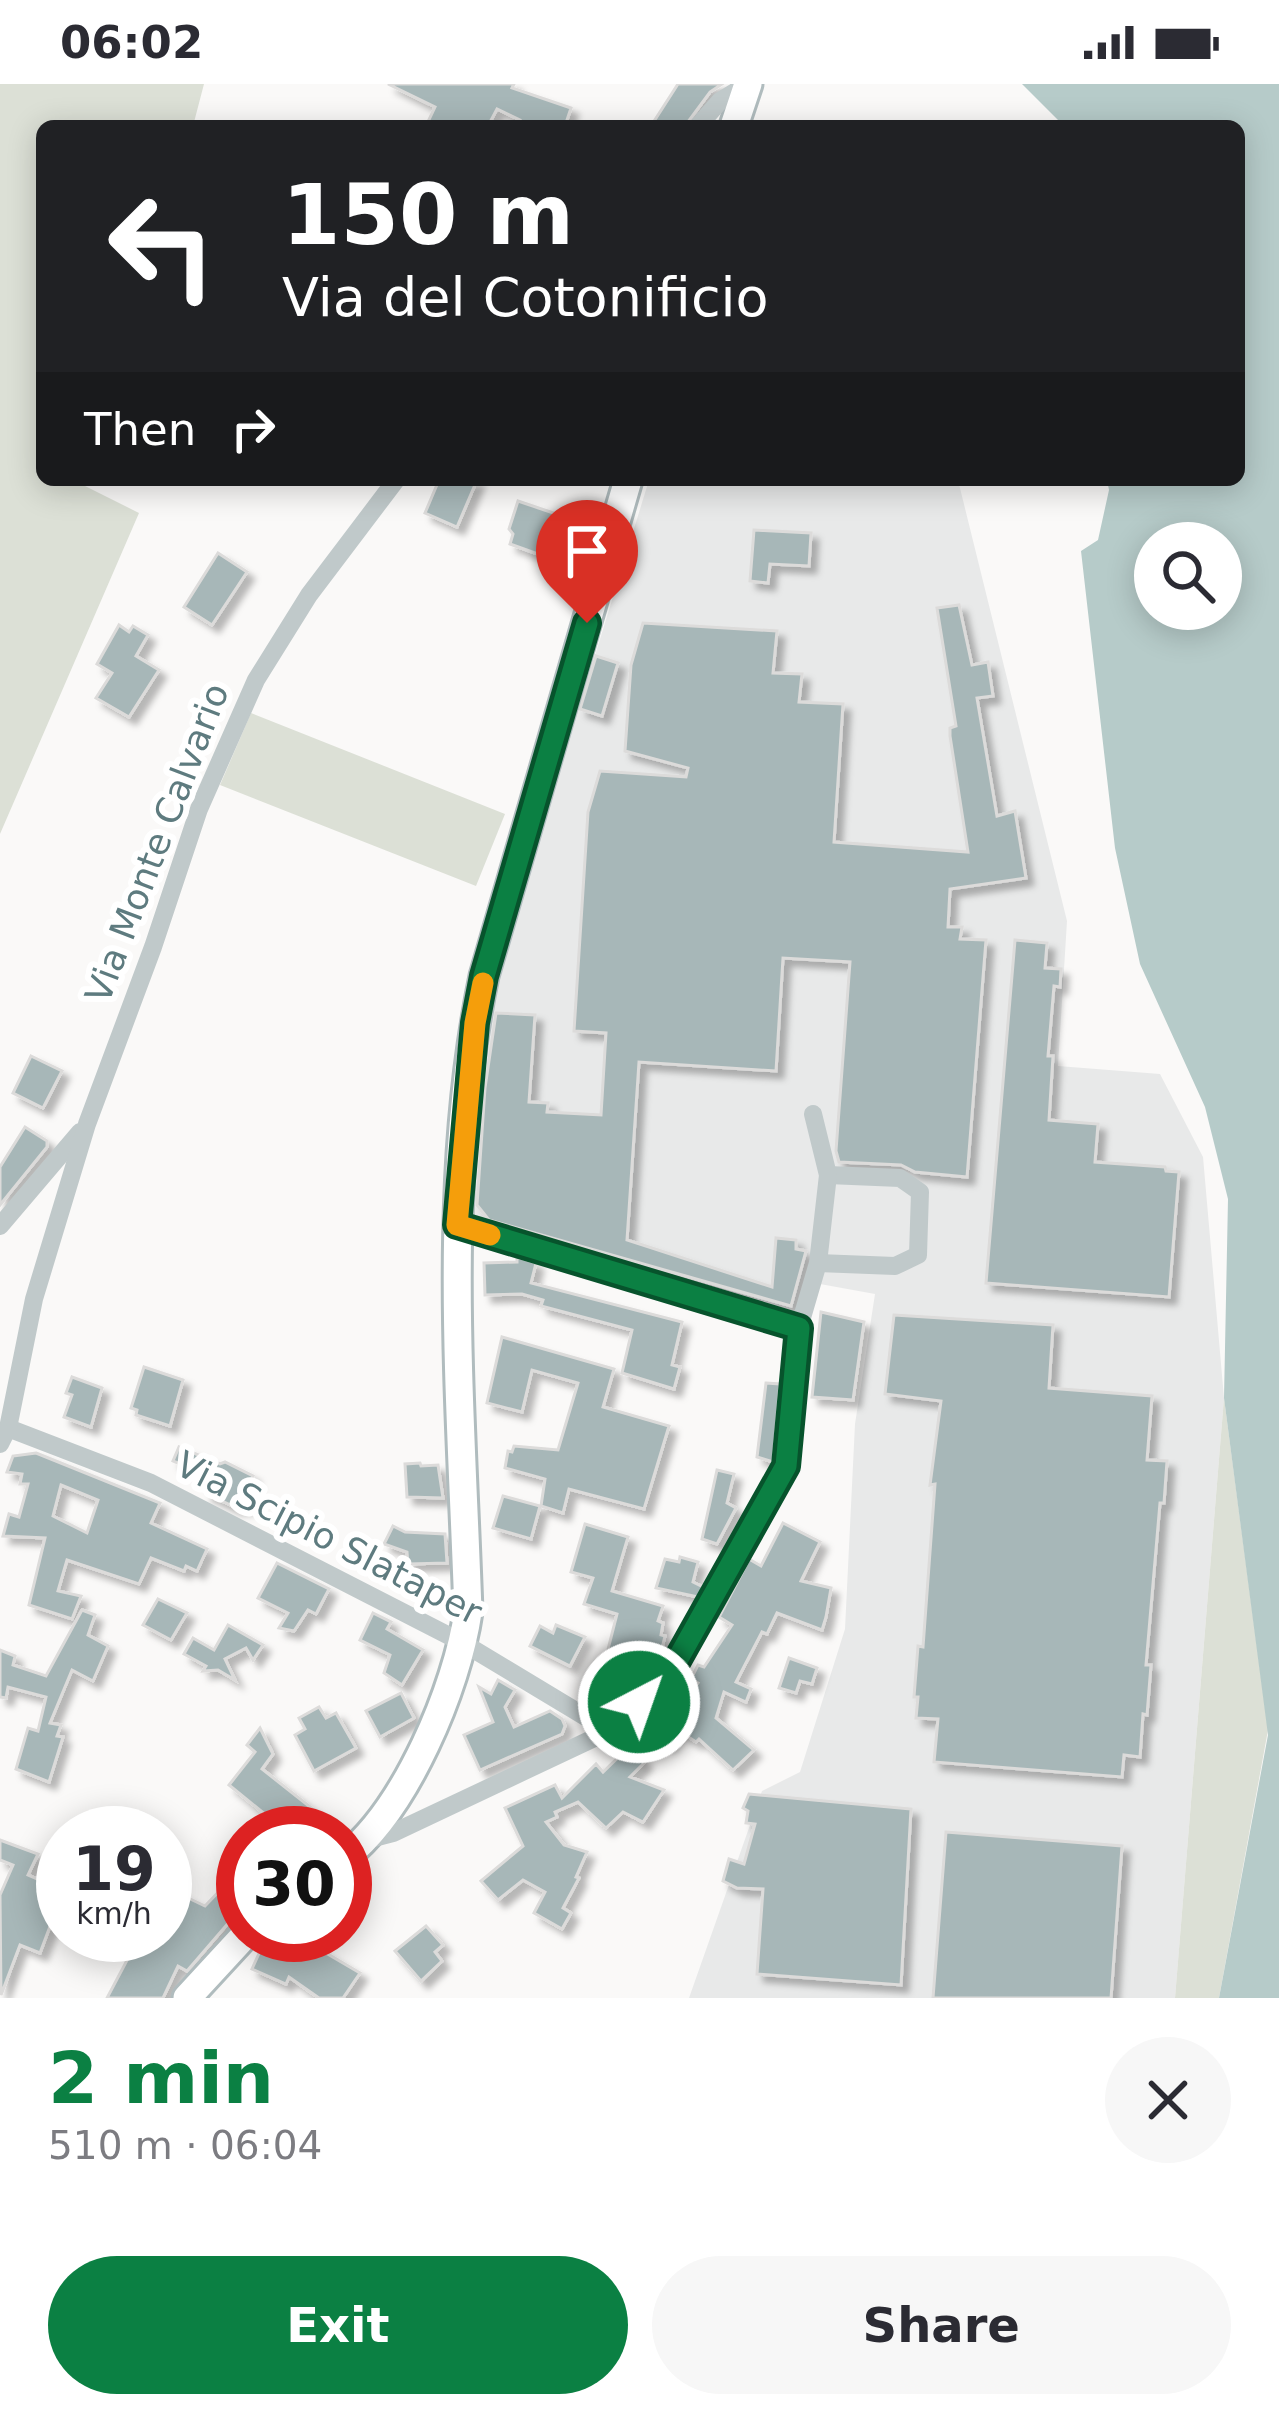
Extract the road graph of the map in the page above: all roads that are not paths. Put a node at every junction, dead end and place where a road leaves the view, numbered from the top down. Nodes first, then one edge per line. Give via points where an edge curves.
1 (748, 84) edge
2 (703, 120) edge
3 (736, 120) edge
4 (391, 486) edge
5 (626, 486) edge
6 (813, 1114) dead end
7 (86, 1124) junction
8 (828, 1175) junction
9 (457, 1225) junction
10 (0, 1226) edge
11 (818, 1263) junction
12 (799, 1328) junction
13 (4, 1436) edge
14 (464, 1642) junction
15 (609, 1731) junction
16 (372, 1827) edge
17 (372, 1842) edge
18 (220, 1962) edge
19 (187, 1998) edge

1 - 2 street
1 - 3 main road
4 - 7 street, Via Monte Calvario via 256,680 199,809
5 - 9 main road via 484,976
6 - 8 street
7 - 10 street, Via Monte Calvario
7 - 13 street, Via Monte Calvario
8 - 11 street
8 - 11 street via 899,1178 920,1192 918,1255 896,1266
9 - 12 street
9 - 14 main road
11 - 12 street
12 - 15 street via 786,1466 670,1673
13 - 14 street, Via Scipio Slataper via 151,1483
14 - 15 street, Via Scipio Slataper
14 - 16 main road via 411,1775
15 - 17 street
18 - 19 main road

